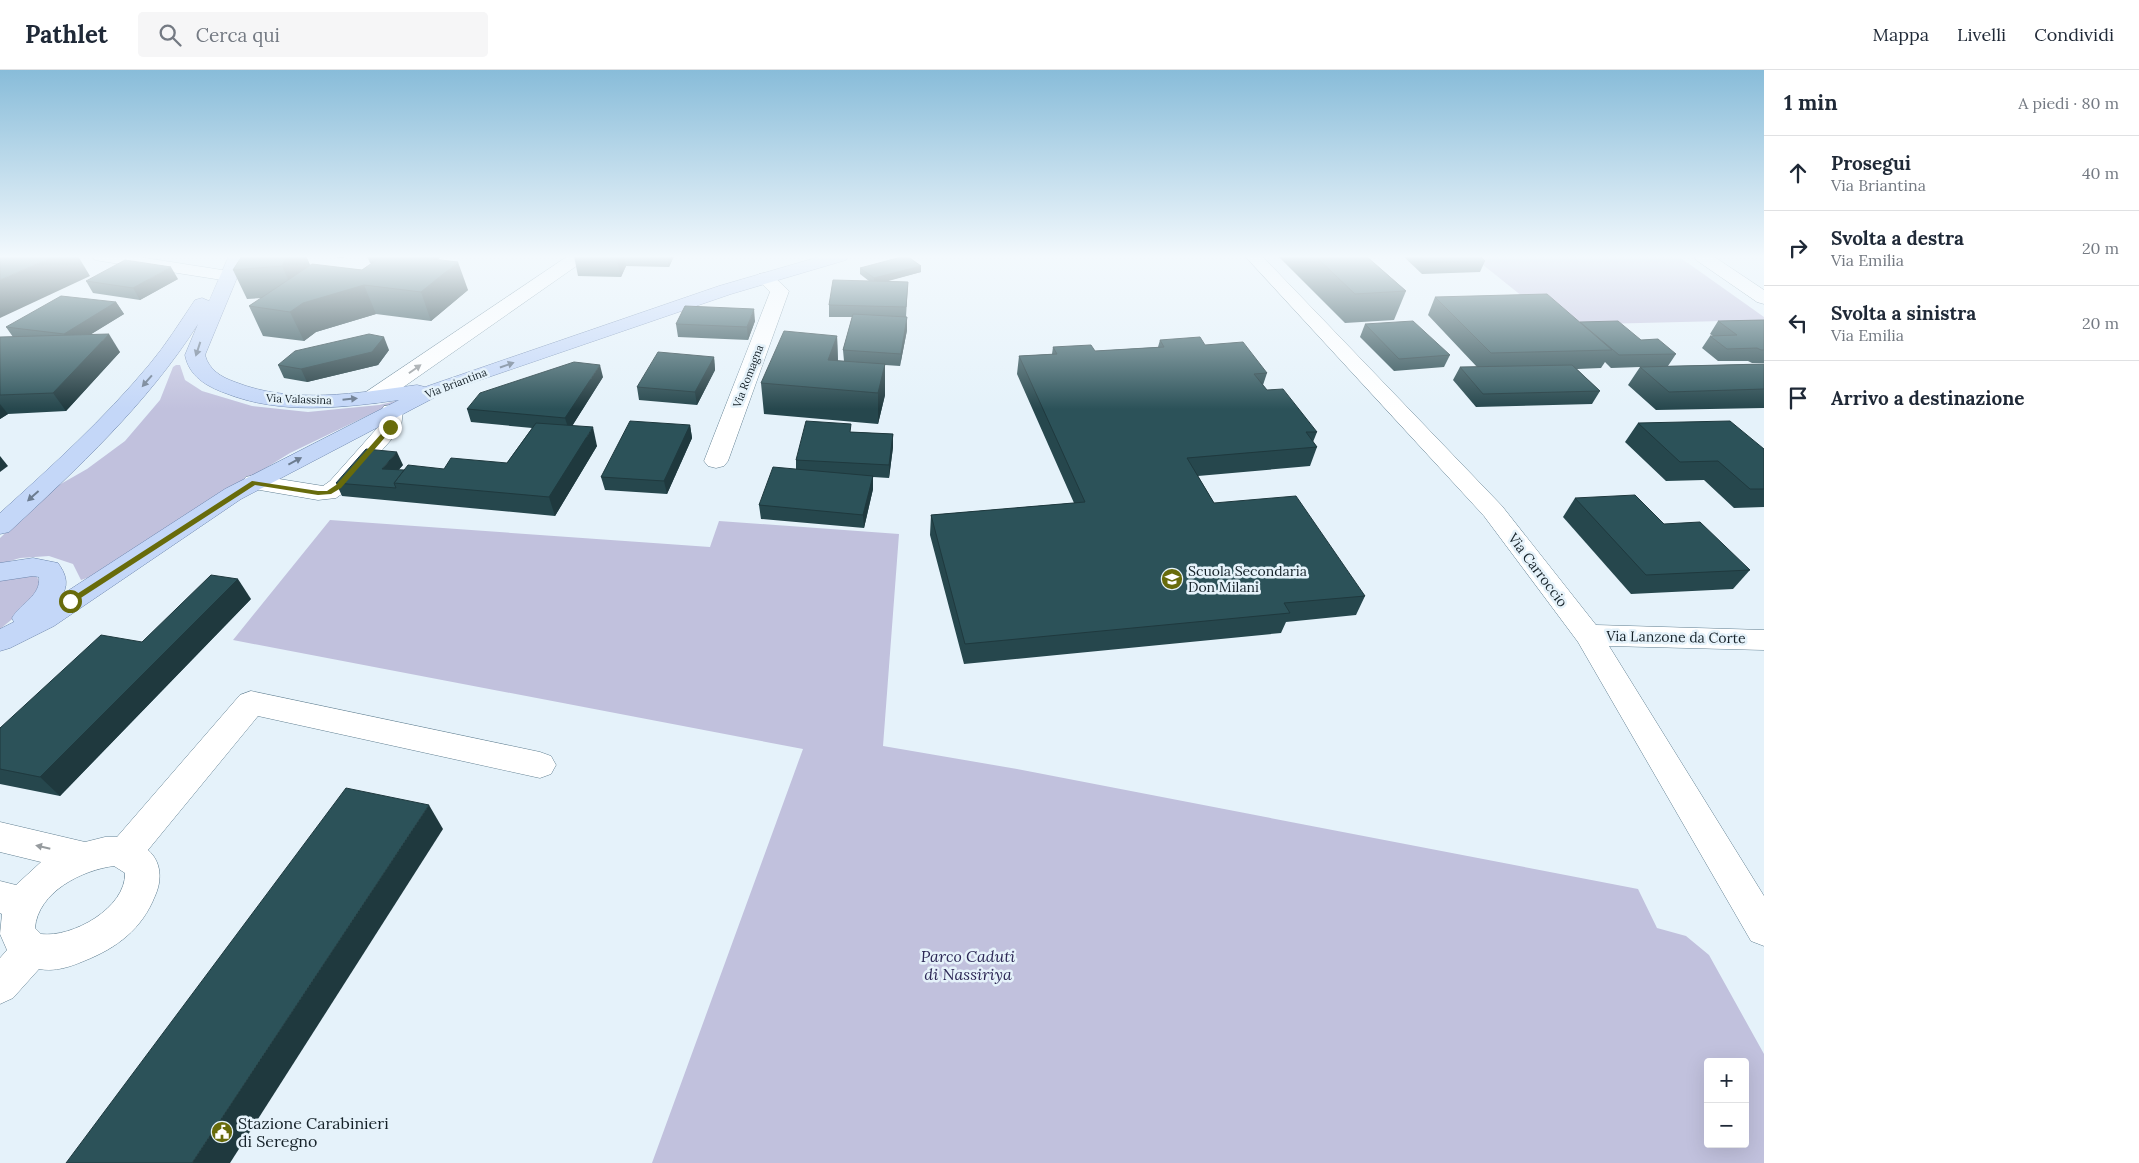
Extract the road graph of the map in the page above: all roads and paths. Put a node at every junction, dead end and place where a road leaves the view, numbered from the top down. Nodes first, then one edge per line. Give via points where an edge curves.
1 (201, 307) edge
2 (215, 307) edge
3 (511, 307) edge
4 (698, 307) edge
5 (765, 307) edge
6 (1301, 307) edge
7 (383, 404) junction
8 (716, 461) dead end
9 (254, 482) junction
10 (0, 526) edge
11 (0, 572) edge
12 (1588, 635) junction
13 (0, 640) edge
14 (1764, 640) edge
15 (540, 765) dead end
16 (0, 836) edge
17 (125, 853) junction
18 (86, 856) junction
19 (12, 900) edge
20 (1764, 928) edge
21 (32, 950) junction
22 (0, 985) edge

1 -> 10 main road, Via Valassina via 179,340 124,407
2 -> 7 main road, Via Valassina via 195,355 196,365 218,383 236,392 261,398
7 -> 3 street
7 -> 4 main road, Via Briantina
5 - 8 street, Via Romagna
6 - 12 street, Via Carroccio via 1494,511
9 -> 7 main road, Via Briantina
7 - 9 street via 390,427 328,493
9 - 13 main road, Via Briantina via 44,619
11 - 13 main road via 34,567 49,570 54,577 54,587 46,599
12 - 14 street, Via Lanzone da Corte
12 - 20 street, Via Carroccio
15 - 17 street via 251,703
18 -> 16 street
17 - 18 street via 100,852
17 - 21 street via 137,859 143,869 138,898 126,914 109,929 68,950
18 - 19 street
19 - 21 street via 17,918 16,932 22,943
21 - 22 street

